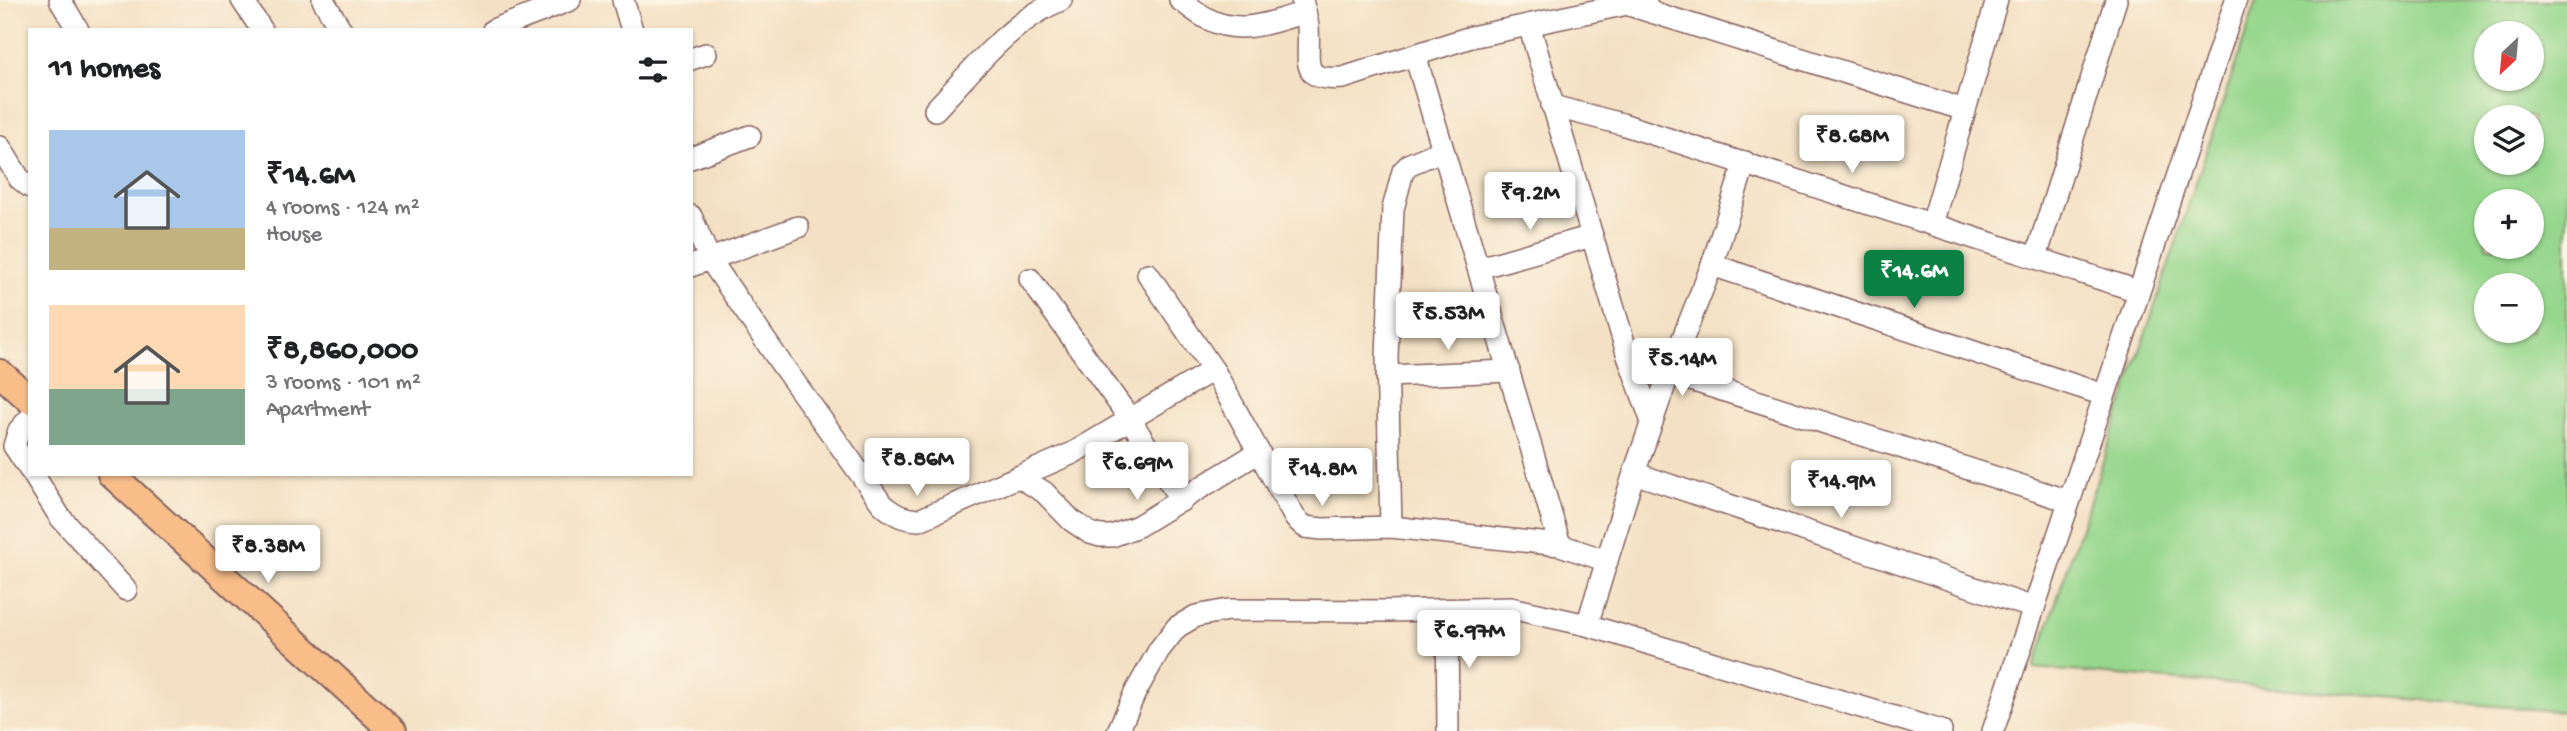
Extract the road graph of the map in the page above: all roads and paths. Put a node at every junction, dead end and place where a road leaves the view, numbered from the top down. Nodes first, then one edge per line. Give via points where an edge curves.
1 (60, 0) edge
2 (242, 0) edge
3 (323, 0) edge
4 (570, 0) edge
5 (623, 0) edge
6 (1061, 0) edge
7 (1180, 0) edge
8 (1997, 0) edge
9 (2116, 0) edge
10 (2236, 0) edge
11 (1637, 2) edge
12 (1303, 6) edge
13 (1529, 25) junction
14 (332, 27) edge
15 (77, 28) edge
16 (261, 28) edge
17 (498, 28) edge
18 (631, 28) edge
19 (1415, 55) junction
20 (1552, 106) junction
21 (935, 110) dead end
22 (1965, 110) junction
23 (750, 136) dead end
24 (0, 147) edge
25 (1443, 150) junction
26 (693, 157) edge
27 (1745, 162) junction
28 (28, 185) edge
29 (1932, 224) junction
30 (693, 226) edge
31 (799, 227) dead end
32 (1592, 236) junction
33 (2036, 257) junction
34 (700, 262) edge
35 (1712, 265) junction
36 (1479, 268) junction
37 (1148, 274) dead end
38 (1030, 278) dead end
39 (2138, 291) junction
40 (1213, 370) junction
41 (1509, 371) junction
42 (0, 373) edge
43 (1669, 373) junction
44 (1387, 376) junction
45 (2104, 395) junction
46 (28, 398) edge
47 (1130, 419) junction
48 (28, 420) edge
49 (1652, 422) junction
50 (1259, 452) junction
51 (28, 467) edge
52 (1634, 473) junction
53 (34, 476) edge
54 (113, 476) edge
55 (1019, 477) junction
56 (1181, 501) junction
57 (2069, 501) junction
58 (1391, 527) junction
59 (1560, 545) junction
60 (1607, 561) junction
61 (126, 590) dead end
62 (2034, 608) junction
63 (1447, 610) junction
64 (1587, 625) junction
65 (393, 731) edge
66 (1118, 731) edge
67 (1448, 731) edge
68 (1941, 731) edge
69 (1993, 731) edge

1 - 15 street
2 - 16 street
3 - 14 street
4 - 17 street
5 - 18 street
6 - 21 street via 1001,41
7 - 12 street via 1208,20 1234,27 1260,26
8 - 22 street
9 - 33 street
10 - 39 street
11 - 13 street
11 - 22 street
12 - 19 street via 1308,63 1321,79 1343,78
13 - 19 street
13 - 20 street
19 - 25 street
20 - 27 street
20 - 32 street
22 - 29 street
23 - 26 street
24 - 28 street
25 - 36 street
25 - 44 street via 1410,164 1395,194
27 - 29 street
27 - 35 street
29 - 33 street
30 - 34 street
31 - 34 street
32 - 36 street
32 - 49 street
33 - 39 street
34 - 55 street via 894,515 919,520
35 - 43 street
35 - 45 street
36 - 41 street
37 - 40 street
38 - 47 street
39 - 45 street
40 - 47 street
40 - 50 street
41 - 44 street
41 - 59 street
42 - 46 main road
43 - 49 street
43 - 57 street
44 - 58 street
45 - 57 street
47 - 55 street via 1073,453
47 - 56 street
48 - 51 street via 14,446
49 - 52 street
50 - 56 street
50 - 58 street via 1298,523 1305,527
52 - 60 street
52 - 62 street
53 - 61 street via 60,517
54 - 65 main road
55 - 56 street via 1044,492 1071,520 1100,536 1138,526
57 - 62 street
58 - 59 street
59 - 60 street
60 - 64 street
62 - 69 street
63 - 64 street via 1511,608
63 - 66 street via 1228,610 1196,616 1177,627 1159,650
63 - 67 street
64 - 68 street

